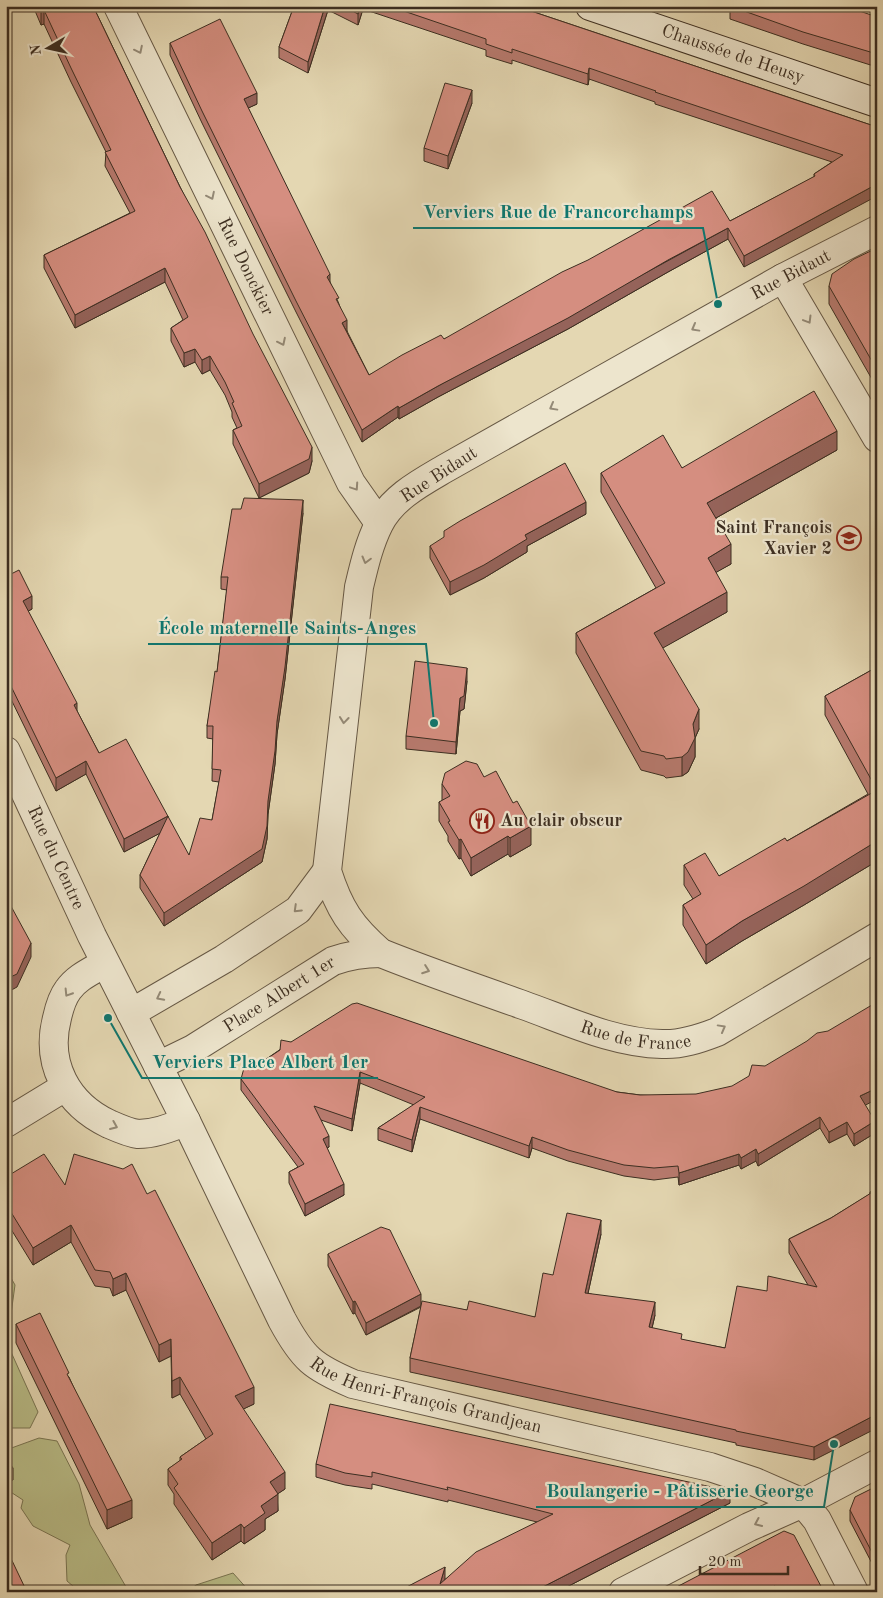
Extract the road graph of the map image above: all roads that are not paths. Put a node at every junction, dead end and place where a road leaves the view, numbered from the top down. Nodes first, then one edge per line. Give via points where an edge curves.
1 (118, 6) edge
2 (590, 6) edge
3 (877, 102) edge
4 (877, 230) edge
5 (783, 278) junction
6 (877, 438) edge
7 (379, 523) junction
8 (6, 751) edge
9 (327, 871) junction
10 (877, 937) edge
11 (381, 953) junction
12 (105, 963) junction
13 (131, 1013) junction
14 (158, 1066) junction
15 (66, 1087) junction
16 (186, 1121) junction
17 (6, 1123) edge
18 (877, 1464) edge
19 (803, 1503) junction
20 (623, 1592) edge
21 (854, 1592) edge

1 -> 7 street, Rue Donckier via 351,483
2 - 3 street, Chaussée de Heusy
4 - 5 street, Rue Bidaut
5 -> 6 street
5 -> 7 street, Rue Bidaut via 444,469 395,503
7 -> 9 street, Rue Bidaut via 359,587
8 - 12 street, Rue du Centre
9 - 11 street, Rue Bidaut via 335,897 348,919
9 -> 13 street via 298,910 224,959
11 -> 10 street, Rue de France via 599,1032 623,1039 678,1044 717,1032
11 - 14 street, Place Albert 1er via 362,952 334,961 201,1044
12 - 13 street
12 -> 15 street via 77,980 60,1005 53,1051
13 - 14 street
14 - 16 street
15 -> 16 street via 81,1106 99,1120 119,1129 138,1134 165,1130
15 - 17 street
16 - 19 street, Rue Henri-François Grandjean via 294,1342 310,1361 328,1373 376,1390 710,1467
18 - 19 street
19 -> 20 street
19 - 21 street via 817,1520

